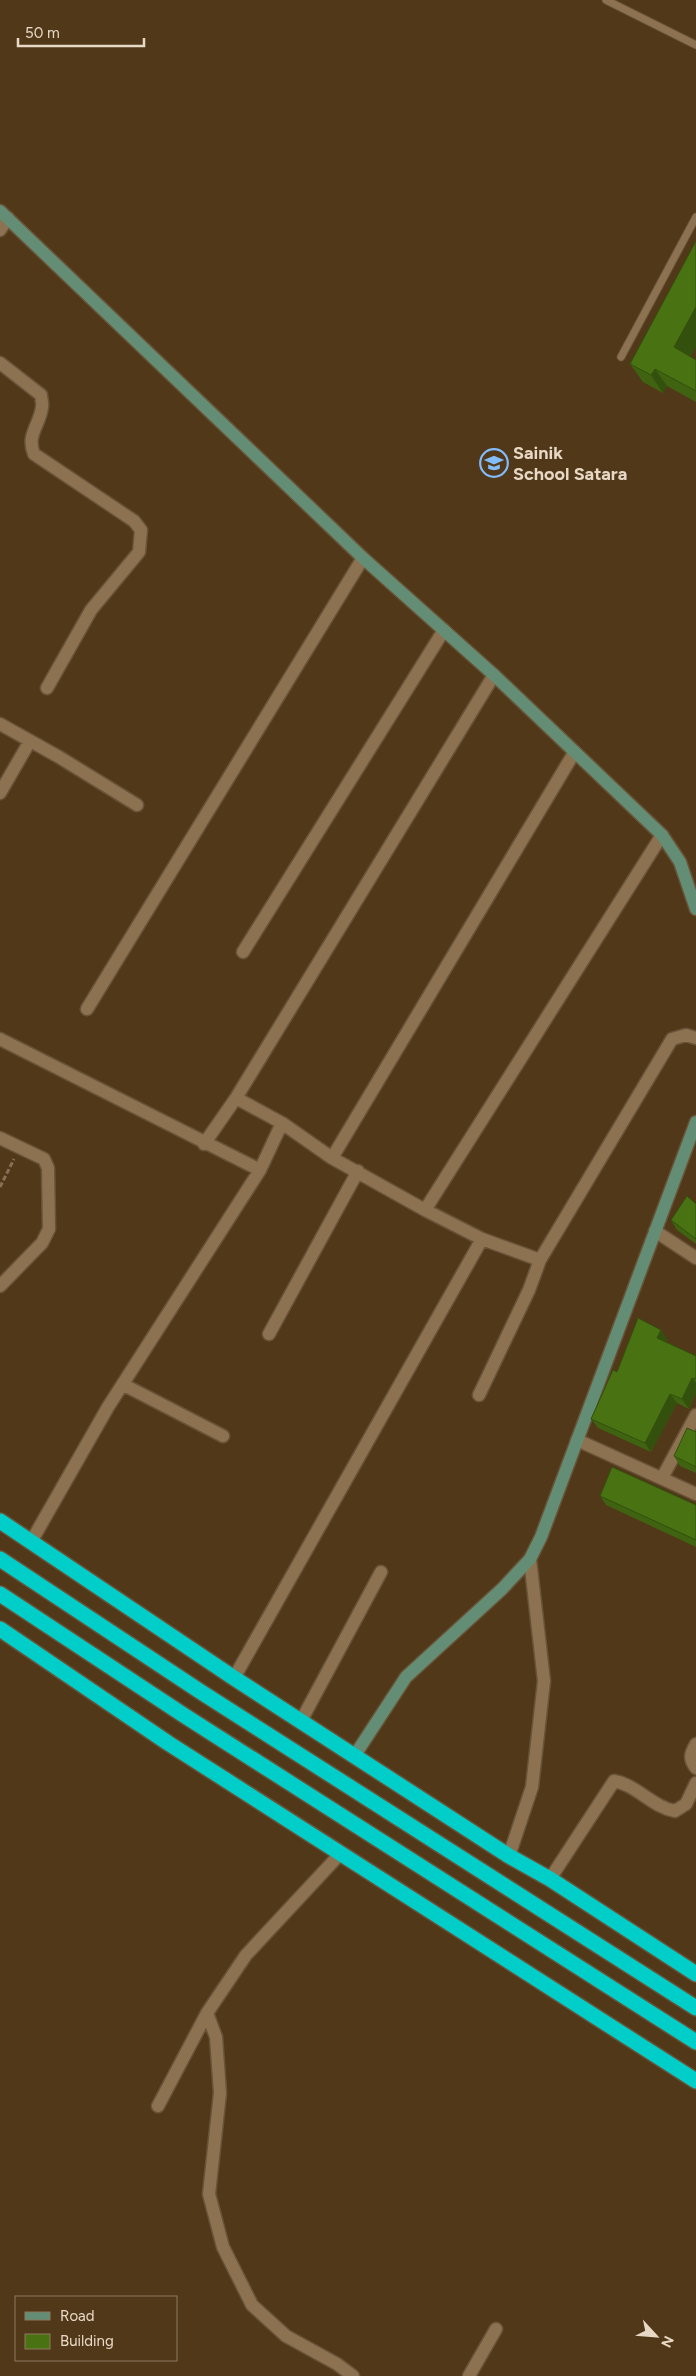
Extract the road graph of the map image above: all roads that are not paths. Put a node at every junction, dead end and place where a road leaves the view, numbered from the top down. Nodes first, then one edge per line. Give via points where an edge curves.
1 (606, 0) edge
2 (696, 45) edge
3 (4, 214) edge
4 (696, 217) edge
5 (0, 230) edge
6 (621, 357) dead end
7 (0, 363) edge
8 (363, 558) junction
9 (444, 630) junction
10 (494, 675) junction
11 (47, 688) dead end
12 (0, 724) edge
13 (30, 741) junction
14 (574, 753) junction
15 (0, 793) edge
16 (137, 805) dead end
17 (662, 835) junction
18 (696, 909) edge
19 (243, 952) dead end
20 (87, 1009) dead end
21 (696, 1038) edge
22 (0, 1039) edge
23 (236, 1098) junction
24 (282, 1123) junction
25 (695, 1125) edge
26 (0, 1138) edge
27 (204, 1144) junction
28 (332, 1158) junction
29 (260, 1170) junction
30 (358, 1171) junction
31 (425, 1210) junction
32 (655, 1231) junction
33 (482, 1239) junction
34 (696, 1258) edge
35 (540, 1260) junction
36 (0, 1286) edge
37 (268, 1334) dead end
38 (124, 1385) junction
39 (479, 1395) dead end
40 (696, 1415) edge
41 (223, 1436) dead end
42 (577, 1440) junction
43 (662, 1478) junction
44 (696, 1494) edge
45 (0, 1520) edge
46 (31, 1542) junction
47 (0, 1559) edge
48 (530, 1560) junction
49 (381, 1572) dead end
50 (0, 1594) edge
51 (0, 1629) edge
52 (234, 1678) junction
53 (301, 1721) junction
54 (696, 1744) edge
55 (355, 1755) junction
56 (696, 1768) edge
57 (696, 1783) edge
58 (341, 1853) junction
59 (509, 1856) junction
60 (550, 1879) junction
61 (696, 1974) edge
62 (696, 2008) edge
63 (207, 2012) junction
64 (696, 2042) edge
65 (696, 2081) edge
66 (158, 2106) dead end
67 (496, 2329) dead end
68 (352, 2376) edge
69 (469, 2376) edge

1 - 2 lane
3 - 5 street
3 - 8 street
4 - 6 lane
7 - 11 street via 40,395 42,408 30,437 34,454 134,521 141,530 139,552 91,610
8 - 9 street
8 - 20 street
9 - 10 street
9 - 19 street
10 - 14 street
10 - 23 street
12 - 13 street
13 - 15 street
13 - 16 street
14 - 17 street
14 - 28 street
17 - 18 street via 680,862
17 - 31 street
21 - 35 street via 686,1035 672,1039
22 - 27 street
23 - 24 street
23 - 27 street
24 - 28 street
24 - 29 street
25 - 32 street
26 - 36 street via 44,1159 48,1168 49,1229 42,1243
27 - 29 street
28 - 30 street
29 - 38 street
30 - 31 street
30 - 37 street
31 - 33 street
32 - 34 street
32 - 42 street
33 - 35 street
33 - 52 street
35 - 39 street
38 - 41 street
38 - 46 street via 108,1406
40 - 43 street
42 - 43 street
42 - 48 street
43 - 44 street
45 - 46 highway
46 - 52 highway
47 - 62 highway via 201,1692
48 - 55 street via 406,1677
48 - 59 street via 544,1681 532,1787
49 - 53 street
50 - 64 highway
51 - 58 highway
52 - 53 highway
53 - 55 highway
54 - 56 street via 691,1754
55 - 59 highway
57 - 60 street via 686,1804 675,1810 666,1809 626,1783 614,1781
58 - 63 street via 246,1955
58 - 65 highway
59 - 60 highway
60 - 61 highway
63 - 66 street
63 - 68 street via 216,2036 220,2093 209,2194 223,2247 252,2305 286,2336
67 - 69 street

